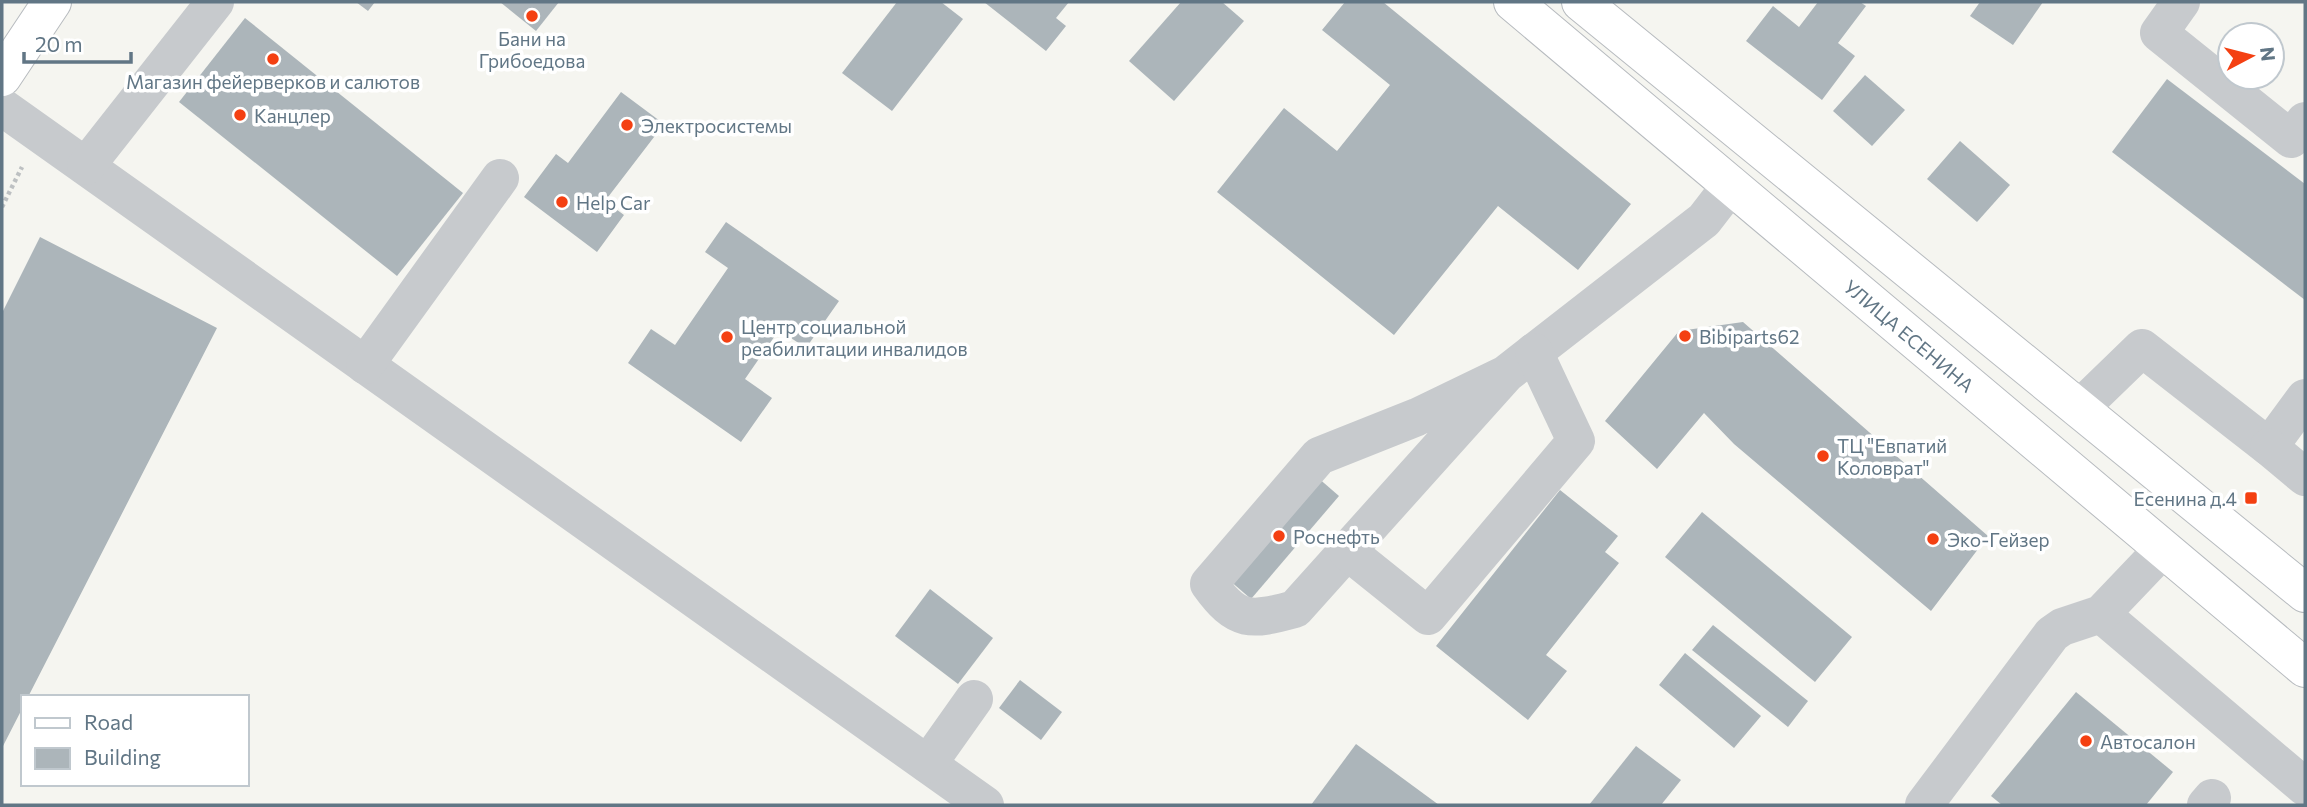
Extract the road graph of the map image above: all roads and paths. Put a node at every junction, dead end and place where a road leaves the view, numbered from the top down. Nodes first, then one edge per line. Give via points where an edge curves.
1 (52, 2) edge
2 (215, 2) edge
3 (1513, 2) edge
4 (1581, 2) edge
5 (2181, 2) edge
6 (2, 77) edge
7 (2, 107) edge
8 (2305, 121) edge
9 (39, 134) junction
10 (86, 166) junction
11 (500, 178) dead end
12 (1731, 186) junction
13 (2, 207) edge
14 (1520, 363) junction
15 (365, 365) junction
16 (2305, 398) edge
17 (2080, 410) junction
18 (2269, 447) junction
19 (2305, 477) edge
20 (2163, 549) junction
21 (1347, 551) junction
22 (2304, 590) edge
23 (2101, 614) junction
24 (2305, 668) edge
25 (974, 699) dead end
26 (928, 764) junction
27 (2305, 787) edge
28 (985, 805) edge
29 (1924, 805) edge

1 - 6 main road
2 - 10 lane
3 - 12 main road, УЛИЦА ЕСЕНИНА
4 - 17 main road
5 - 8 lane via 2159,33 2291,139
7 - 9 lane
9 - 10 lane
9 - 13 path
10 - 15 lane
11 - 15 lane
12 - 14 lane via 1704,220
12 - 20 main road, УЛИЦА ЕСЕНИНА
14 - 21 lane
14 - 21 lane via 1576,441 1428,616
14 - 21 lane via 1417,417 1319,456 1209,584 1224,606 1240,615 1269,616 1295,609
15 - 26 lane
16 - 18 lane
17 - 18 lane via 2142,348
17 - 22 main road
18 - 19 lane
20 - 23 lane
20 - 24 main road, УЛИЦА ЕСЕНИНА
23 - 27 lane
23 - 29 lane via 2052,634
25 - 26 lane
26 - 28 lane

